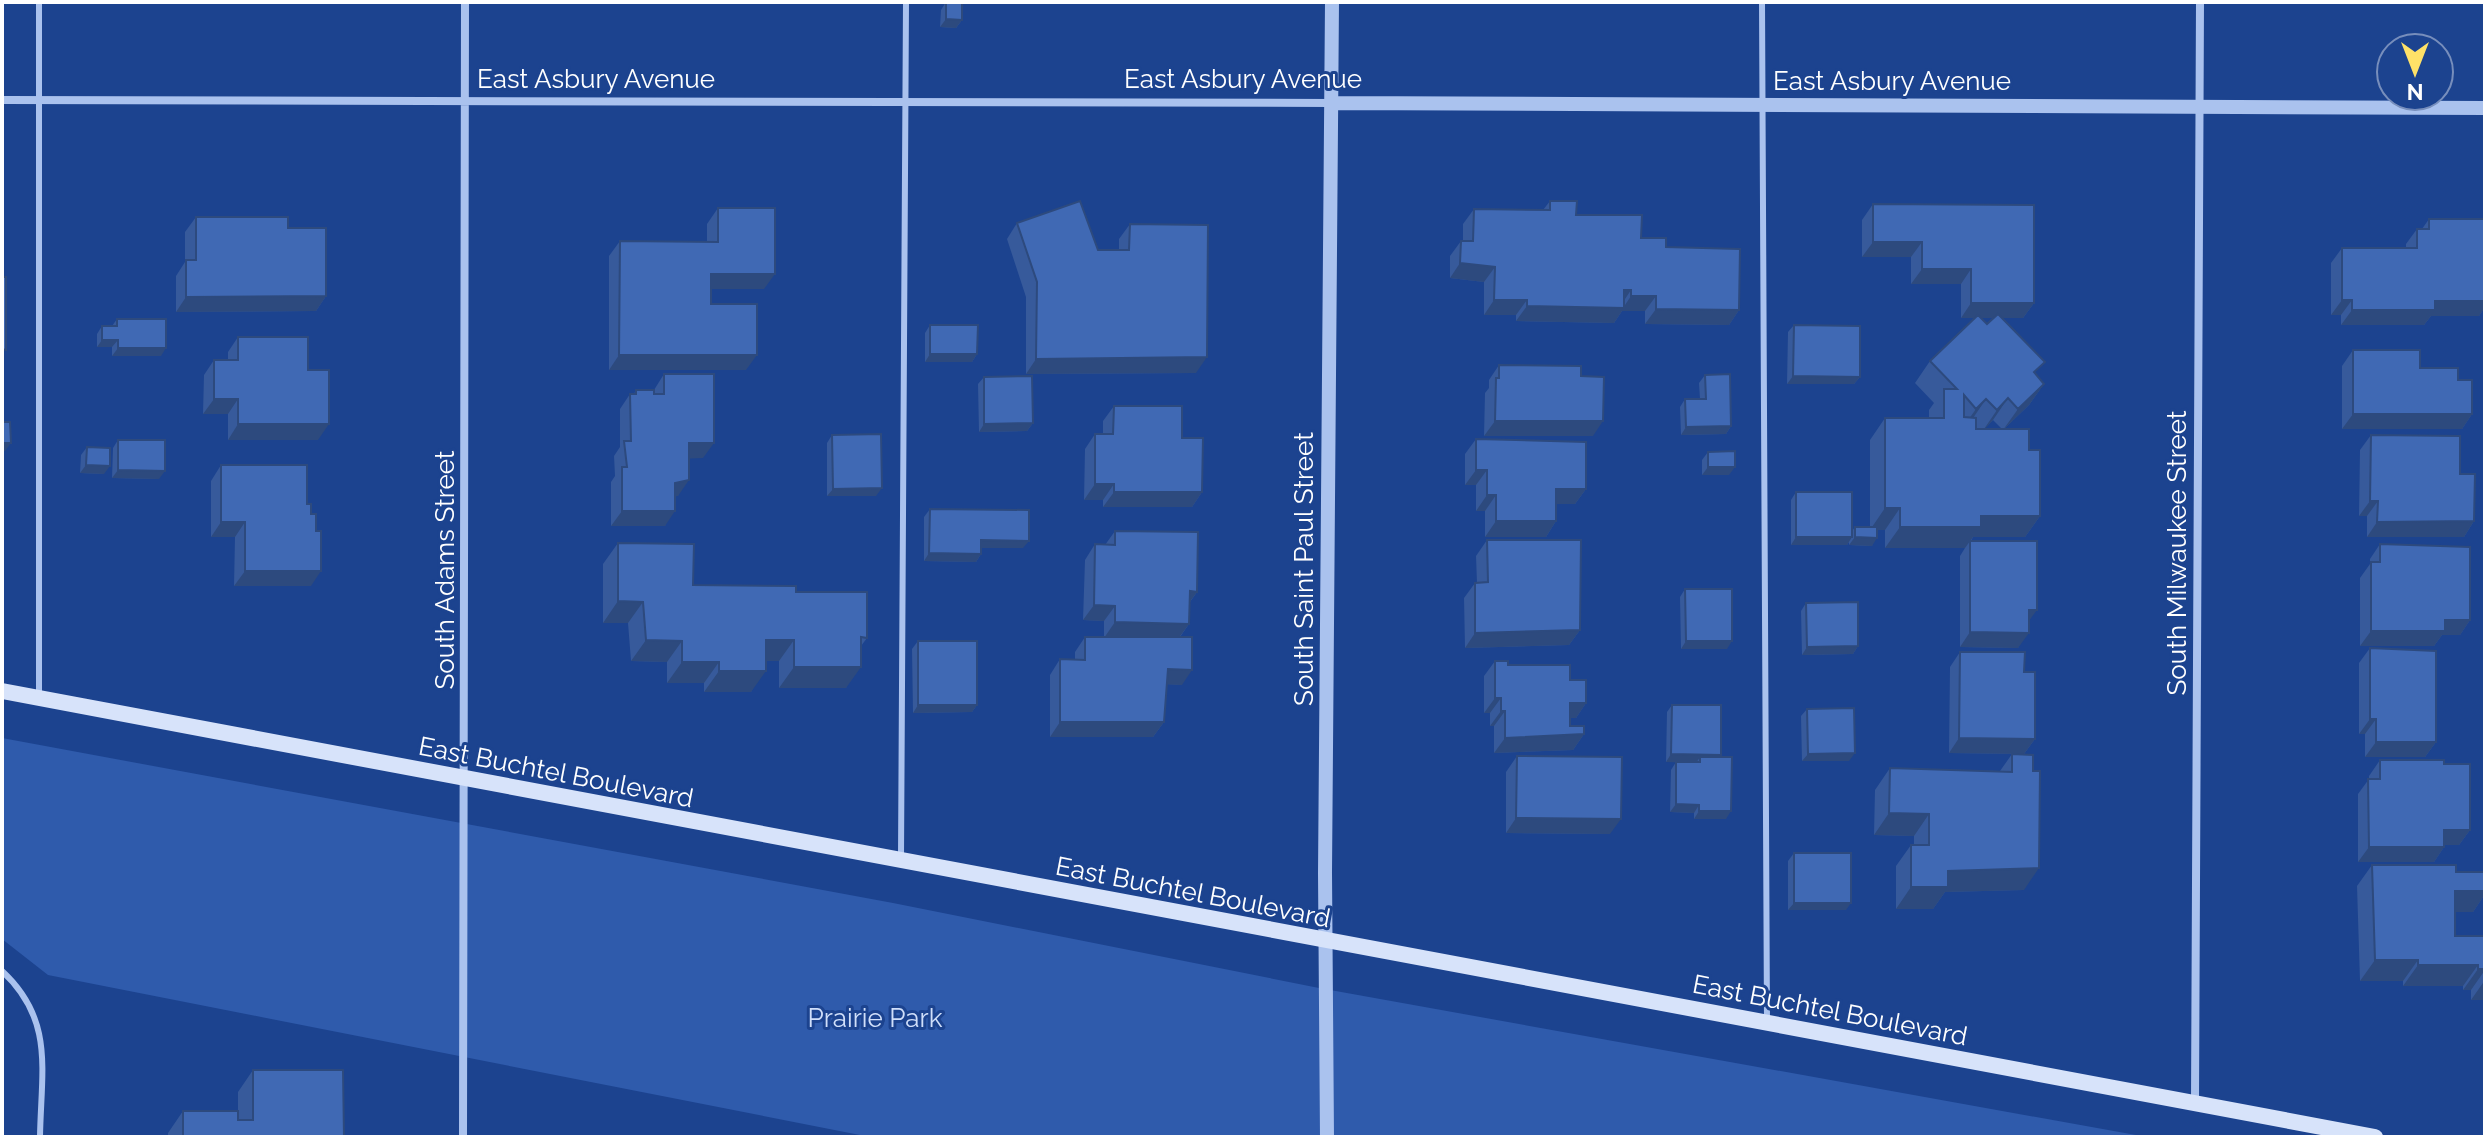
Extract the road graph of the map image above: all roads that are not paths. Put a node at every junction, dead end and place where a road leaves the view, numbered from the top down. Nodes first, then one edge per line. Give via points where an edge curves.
1 (39, 2) edge
2 (465, 2) edge
3 (906, 2) edge
4 (1332, 2) edge
5 (1762, 2) edge
6 (2200, 2) edge
7 (2, 100) edge
8 (39, 100) junction
9 (464, 102) junction
10 (1332, 103) junction
11 (905, 104) junction
12 (1762, 104) junction
13 (2199, 106) junction
14 (2485, 108) edge
15 (2, 691) edge
16 (39, 698) junction
17 (465, 780) junction
18 (901, 861) junction
19 (1327, 943) junction
20 (2, 971) edge
21 (1767, 1022) junction
22 (2195, 1104) junction
23 (40, 1137) edge
24 (463, 1137) edge
25 (1327, 1137) edge
26 (2375, 1137) edge

1 - 8 lane
2 - 9 street, South Adams Street
3 - 11 lane
4 - 10 street, South Saint Paul Street
5 - 12 lane
6 - 13 street, South Milwaukee Street
7 - 8 street, East Asbury Avenue
8 - 9 street, East Asbury Avenue
8 - 16 lane
9 - 11 street, East Asbury Avenue
9 - 17 street, South Adams Street
10 - 11 street, East Asbury Avenue
10 - 12 street, East Asbury Avenue
10 - 19 street, South Saint Paul Street
11 - 18 lane
12 - 13 street, East Asbury Avenue
12 - 21 lane
13 - 14 street, East Asbury Avenue
13 - 22 street, South Milwaukee Street
15 - 16 main road, East Buchtel Boulevard
16 - 17 main road, East Buchtel Boulevard
17 - 18 main road, East Buchtel Boulevard
17 - 24 street, South Adams Street
18 - 19 main road, East Buchtel Boulevard
19 - 21 main road, East Buchtel Boulevard
19 - 25 street, South Saint Paul Street
20 - 23 lane via 34,1007 38,1021
21 - 22 main road, East Buchtel Boulevard
22 - 26 main road, East Buchtel Boulevard

